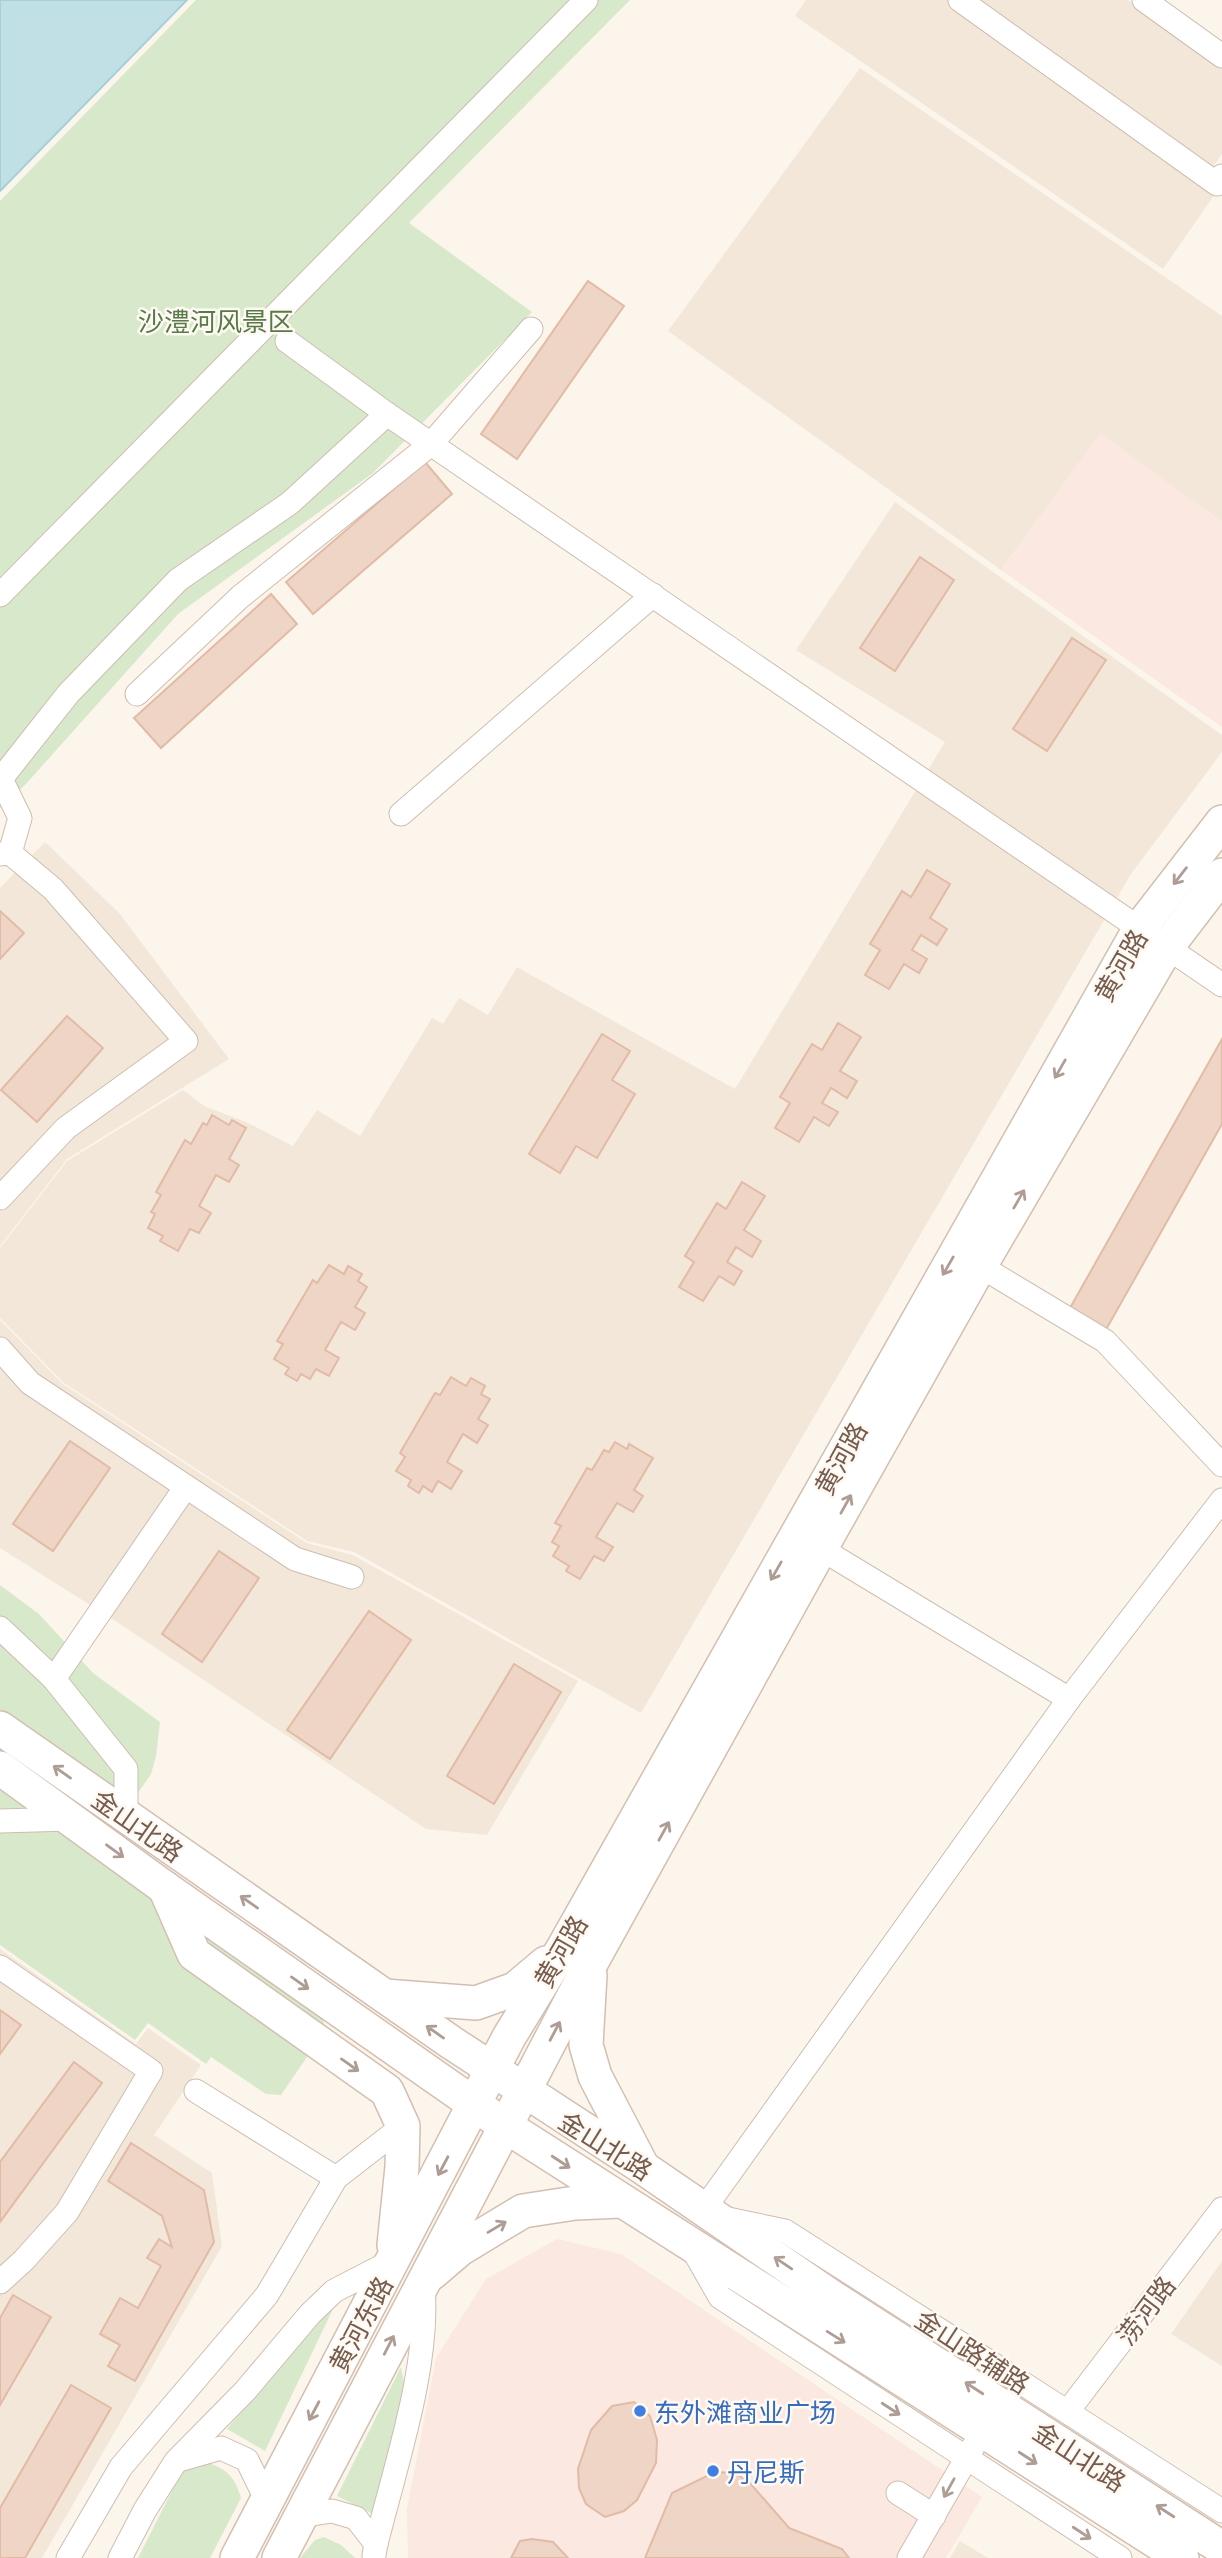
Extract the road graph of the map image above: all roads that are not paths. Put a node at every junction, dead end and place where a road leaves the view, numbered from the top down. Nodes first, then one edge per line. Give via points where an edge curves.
1 (586, 0) edge
2 (960, 0) edge
3 (1144, 0) edge
4 (1222, 56) edge
5 (1222, 176) edge
6 (531, 329) dead end
7 (287, 341) dead end
8 (387, 414) junction
9 (431, 444) junction
10 (0, 595) edge
11 (653, 595) junction
12 (137, 694) dead end
13 (1, 780) edge
14 (401, 814) dead end
15 (1222, 822) edge
16 (5, 853) edge
17 (1222, 875) edge
18 (1140, 928) junction
19 (1167, 947) junction
20 (1222, 985) edge
21 (0, 1198) edge
22 (980, 1266) junction
23 (0, 1349) edge
24 (1222, 1465) edge
25 (185, 1488) junction
26 (1222, 1500) edge
27 (809, 1541) junction
28 (352, 1577) dead end
29 (0, 1628) edge
30 (54, 1679) junction
31 (1069, 1699) junction
32 (0, 1728) edge
33 (0, 1768) edge
34 (126, 1817) junction
35 (71, 1819) junction
36 (0, 1821) edge
37 (165, 1888) junction
38 (576, 1956) junction
39 (0, 1967) edge
40 (384, 1996) junction
41 (492, 2070) junction
42 (196, 2091) dead end
43 (523, 2091) junction
44 (474, 2106) junction
45 (504, 2125) junction
46 (402, 2126) junction
47 (642, 2166) junction
48 (336, 2178) junction
49 (621, 2201) junction
50 (1222, 2209) edge
51 (709, 2212) junction
52 (690, 2245) junction
53 (393, 2261) junction
54 (0, 2282) edge
55 (422, 2282) junction
56 (1068, 2412) junction
57 (984, 2430) junction
58 (966, 2458) junction
59 (176, 2461) junction
60 (898, 2493) dead end
61 (267, 2501) junction
62 (1222, 2511) edge
63 (300, 2516) junction
64 (934, 2516) junction
65 (1222, 2548) edge
66 (241, 2550) edge
67 (374, 2551) edge
68 (68, 2558) edge
69 (120, 2558) edge
70 (279, 2558) edge
71 (909, 2558) edge
72 (1120, 2558) edge
73 (1182, 2558) edge

1 - 10 street
2 - 5 street via 1217,184
3 - 4 street
6 - 9 street
7 - 8 street
8 - 9 street
8 - 13 street via 290,503 178,580 68,694
9 - 11 street
9 - 12 street via 240,597
11 - 14 street
11 - 18 street
13 - 16 street via 20,818
15 -> 18 main road, 黄河路
16 - 21 street via 53,889 186,1041 66,1128
17 - 19 main road, 黄河路
18 - 19 street
18 -> 27 main road, 黄河路
19 - 20 street
22 -> 19 main road, 黄河路
22 - 24 street via 1105,1340
27 -> 22 main road, 黄河路
23 - 25 street via 30,1383
25 - 28 street via 295,1559
25 - 30 street
26 - 31 street
27 - 31 street
27 - 38 main road, 黄河路
29 - 30 street
30 - 34 street via 126,1769
31 - 51 street
34 -> 32 main road, 金山北路
33 - 35 main road, 金山北路
40 -> 34 main road, 金山北路
35 - 36 street
35 -> 37 main road, 金山北路
37 -> 44 main road, 金山北路
37 -> 46 main road via 194,1954 387,2091
38 - 40 main road via 515,1989 476,2003
38 - 41 main road, 黄河路
43 -> 38 main road, 黄河路
38 - 47 main road via 586,2045 595,2076
39 - 54 street via 151,2071 67,2211
41 -> 40 main road, 金山北路
41 - 43 main road, 金山北路
41 - 44 main road, 黄河路
42 - 48 street
43 - 45 main road, 黄河路
43 - 47 main road, 金山北路
44 - 45 main road, 金山北路
44 -> 53 main road, 黄河东路
45 -> 49 main road, 金山北路
45 - 55 main road, 黄河东路
46 - 48 street
46 - 53 main road
47 - 51 main road, 金山北路
48 - 68 street via 267,2295 121,2467
49 - 52 main road, 金山北路
55 -> 49 main road via 460,2249 523,2211
50 - 56 street, 涝河路
51 - 56 street, 金山路辅路 via 785,2231
65 -> 51 main road, 金山北路 via 832,2297
52 -> 57 main road, 金山北路
52 -> 58 street via 720,2297
53 - 59 street via 334,2291
53 -> 61 main road, 黄河东路
63 -> 55 main road, 黄河东路
55 - 67 street via 425,2311 420,2356
56 - 62 street, 金山路辅路
57 - 58 street
57 -> 73 main road, 金山北路
58 -> 64 street
58 -> 72 street
59 - 61 street via 221,2448 247,2460
59 - 69 street
60 - 64 street
61 - 66 main road, 黄河东路
63 - 67 street via 332,2511 356,2518
63 - 70 main road, 黄河东路
64 - 71 street

